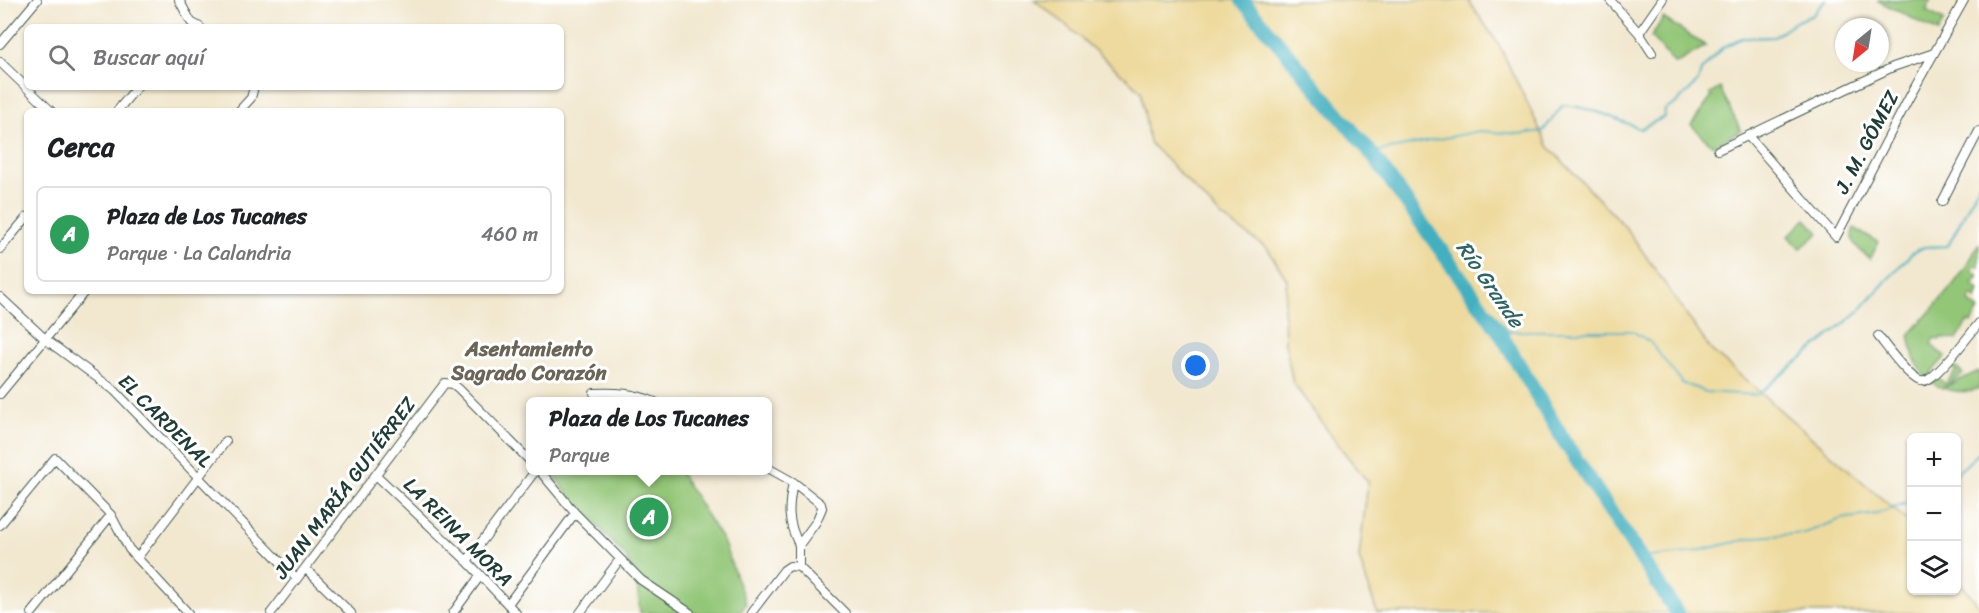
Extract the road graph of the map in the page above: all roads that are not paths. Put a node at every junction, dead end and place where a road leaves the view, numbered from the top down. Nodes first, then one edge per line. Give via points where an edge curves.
1 (37, 0) edge
2 (174, 0) edge
3 (1610, 0) edge
4 (1662, 0) edge
5 (1964, 0) edge
6 (180, 3) edge
7 (188, 24) edge
8 (1639, 33) junction
9 (0, 44) edge
10 (1652, 53) dead end
11 (1934, 53) junction
12 (0, 62) edge
13 (24, 85) edge
14 (29, 90) edge
15 (134, 90) edge
16 (253, 90) edge
17 (48, 108) edge
18 (120, 108) edge
19 (242, 108) edge
20 (1979, 131) edge
21 (1749, 137) junction
22 (1718, 150) dead end
23 (1942, 202) dead end
24 (24, 221) edge
25 (0, 249) edge
26 (82, 294) edge
27 (0, 297) edge
28 (1979, 323) edge
29 (1878, 336) dead end
30 (45, 339) junction
31 (594, 393) dead end
32 (0, 394) edge
33 (643, 397) edge
34 (226, 441) dead end
35 (526, 456) edge
36 (772, 470) edge
37 (534, 475) edge
38 (541, 475) edge
39 (377, 476) junction
40 (198, 478) junction
41 (793, 482) junction
42 (575, 513) junction
43 (3, 514) edge
44 (111, 515) junction
45 (0, 525) edge
46 (799, 545) junction
47 (137, 558) junction
48 (620, 559) junction
49 (467, 561) junction
50 (799, 567) junction
51 (306, 568) junction
52 (480, 576) junction
53 (297, 579) junction
54 (508, 604) junction
55 (32, 613) edge
56 (188, 613) edge
57 (270, 613) edge
58 (351, 613) edge
59 (453, 613) edge
60 (516, 613) edge
61 (579, 613) edge
62 (690, 613) edge
63 (751, 613) edge
64 (845, 613) edge

1 - 9 street
2 - 6 street
3 - 8 street
4 - 8 street
5 - 11 street, J. M. GÓMEZ
6 - 7 street
8 - 10 street
11 - 21 street via 1893,67
11 - 21 street, J. M. GÓMEZ via 1836,237
12 - 13 street
14 - 17 street
15 - 18 street
16 - 19 street
20 - 23 street
21 - 22 street
24 - 25 street
26 - 30 street
27 - 30 street, EL CARDENAL
28 - 29 street via 1923,382 1907,370
30 - 32 street
30 - 40 street, EL CARDENAL via 114,390
31 - 33 street
34 - 40 street
35 - 39 street, JUAN MARÍA GUTIÉRREZ via 459,389 445,382
36 - 41 street
37 - 49 street
38 - 42 street
39 - 49 street, LA REINA MORA
39 - 51 street, JUAN MARÍA GUTIÉRREZ
40 - 47 street
40 - 53 street, EL CARDENAL
41 - 46 street via 788,508
41 - 46 street via 822,508
42 - 48 street
42 - 54 street
43 - 44 street via 56,458
43 - 45 street
44 - 47 street
44 - 55 street
46 - 50 street
47 - 56 street
48 - 61 street
48 - 62 street via 641,580
49 - 52 street, LA REINA MORA
50 - 63 street via 784,570
50 - 64 street
51 - 53 street, JUAN MARÍA GUTIÉRREZ
51 - 58 street
52 - 54 street, LA REINA MORA
52 - 59 street
53 - 57 street, JUAN MARÍA GUTIÉRREZ
54 - 60 street, LA REINA MORA

